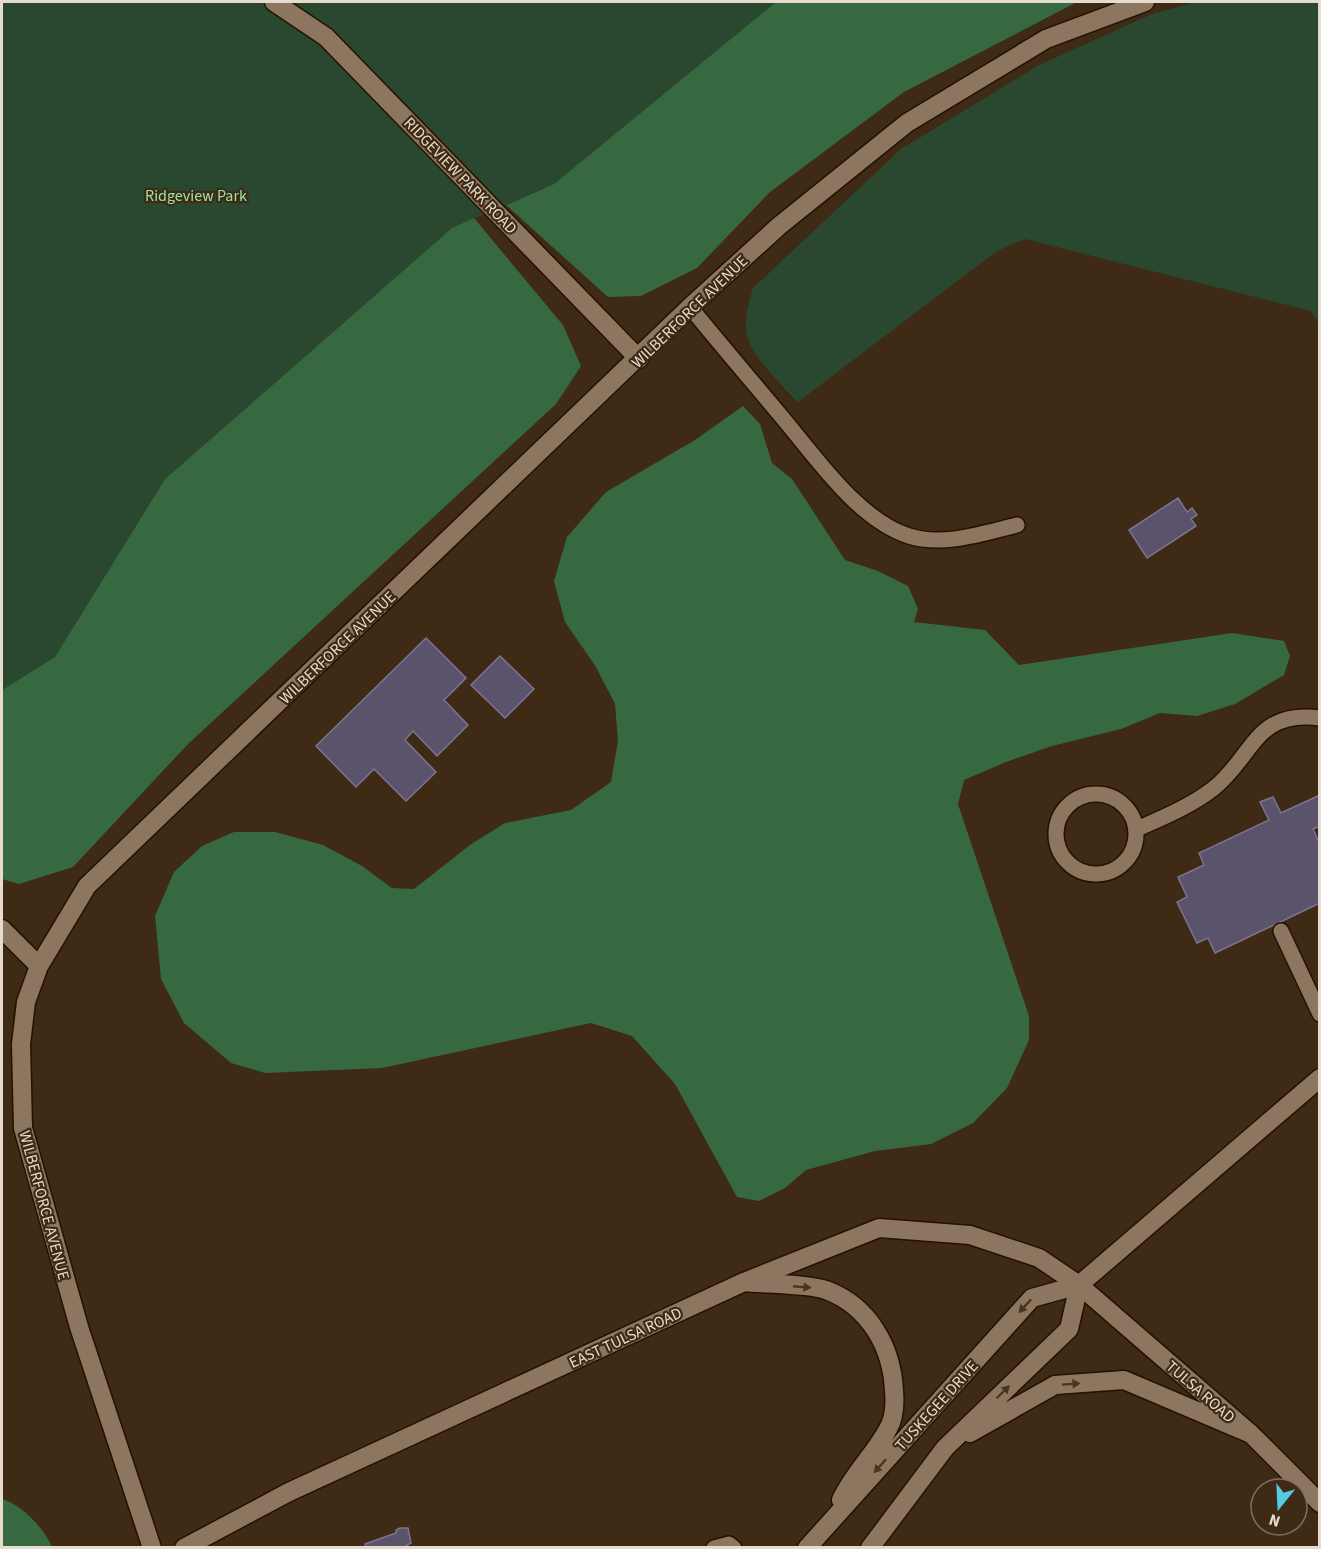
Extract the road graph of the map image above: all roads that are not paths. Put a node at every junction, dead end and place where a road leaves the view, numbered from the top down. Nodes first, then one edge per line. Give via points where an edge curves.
1 (274, 2) edge
2 (1145, 2) edge
3 (690, 308) junction
4 (639, 359) junction
5 (1017, 525) dead end
6 (1320, 718) edge
7 (1137, 829) junction
8 (2, 929) edge
9 (1281, 931) dead end
10 (39, 966) junction
11 (1320, 1014) edge
12 (1320, 1078) edge
13 (744, 1282) junction
14 (1079, 1285) junction
15 (1251, 1434) junction
16 (945, 1448) junction
17 (1320, 1503) edge
18 (831, 1521) junction
19 (152, 1548) edge
20 (184, 1548) edge
21 (714, 1548) edge
22 (734, 1548) edge
23 (807, 1548) edge
24 (870, 1548) edge

1 - 4 street, RIDGEVIEW PARK ROAD via 326,37
2 - 3 street, WILBERFORCE AVENUE via 1046,39 907,123 779,225
3 - 4 street, WILBERFORCE AVENUE
3 - 5 lane via 838,484 882,524 910,536 933,540
4 - 10 street, WILBERFORCE AVENUE via 87,885
6 - 7 lane via 1288,719 1267,728 1217,786 1193,804
7 - 7 lane via 1132,854 1124,864 1101,874 1076,869 1059,850 1056,837 1064,811 1080,798 1099,794 1124,805
8 - 10 street
9 - 11 lane
10 - 19 street, WILBERFORCE AVENUE via 26,1002 21,1044 23,1128 79,1327
12 - 14 street, TUSKEGEE DRIVE
13 - 14 street, EAST TULSA ROAD via 879,1228 970,1234 1039,1258
13 -> 18 street via 826,1290 859,1311 885,1345 894,1386 890,1426 852,1477
13 - 20 street, EAST TULSA ROAD via 289,1492
14 - 15 street, TULSA ROAD
16 -> 14 street via 1069,1329
14 -> 18 street, TUSKEGEE DRIVE via 1032,1298
16 -> 15 street via 1055,1385 1124,1380
15 - 17 street, TULSA ROAD
16 - 24 street
18 - 23 street, TUSKEGEE DRIVE
21 - 22 lane via 729,1544

